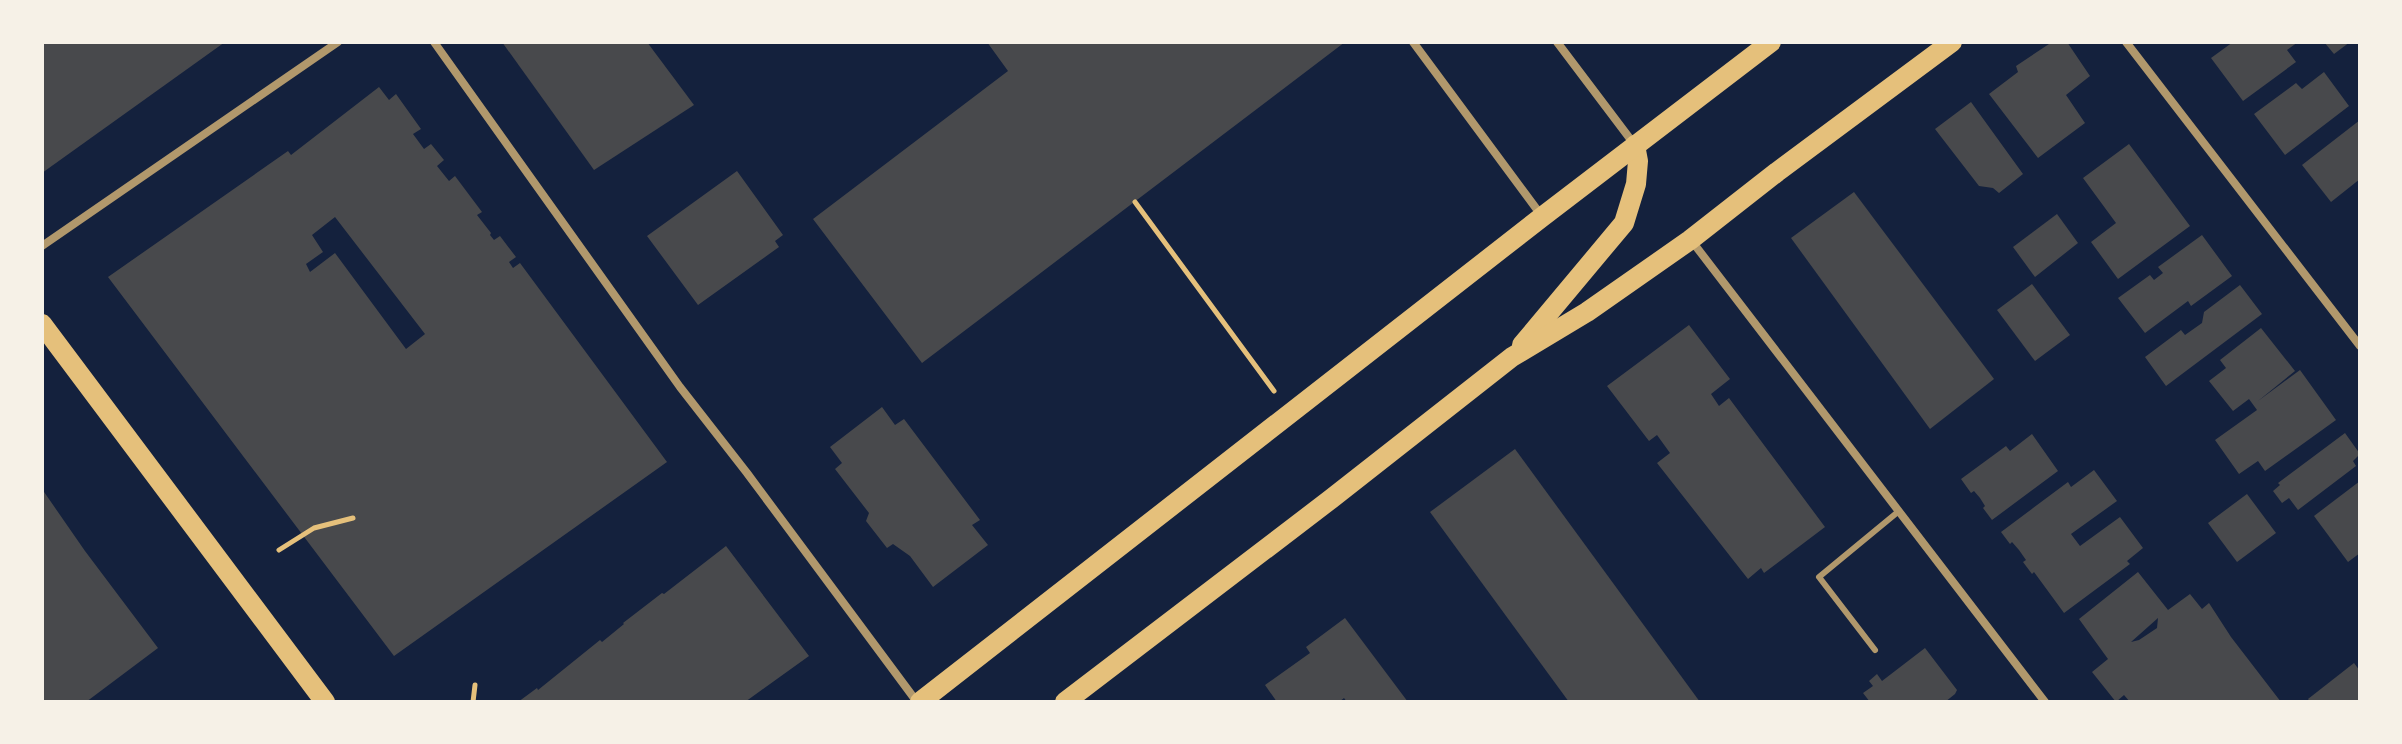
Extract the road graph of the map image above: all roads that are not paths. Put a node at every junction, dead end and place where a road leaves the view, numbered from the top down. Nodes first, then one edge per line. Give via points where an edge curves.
1 (338, 42) edge
2 (434, 42) edge
3 (1413, 42) edge
4 (1557, 42) edge
5 (1771, 42) edge
6 (1952, 42) edge
7 (2126, 42) edge
8 (1635, 145) junction
9 (1542, 217) junction
10 (1690, 240) junction
11 (42, 246) edge
12 (42, 324) edge
13 (2360, 346) edge
14 (1512, 357) junction
15 (1899, 511) junction
16 (1875, 650) dead end
17 (325, 702) edge
18 (919, 702) edge
19 (1065, 702) edge
20 (2045, 702) edge

1 - 11 street
2 - 18 street via 680,387
3 - 9 street
4 - 8 street
5 - 8 main road
6 - 10 main road
7 - 13 street
8 - 9 main road
8 - 14 main road via 1636,184 1624,223
9 - 18 main road
10 - 14 main road
10 - 15 street
12 - 17 main road
14 - 19 main road
15 - 16 lane via 1819,577
15 - 20 street

